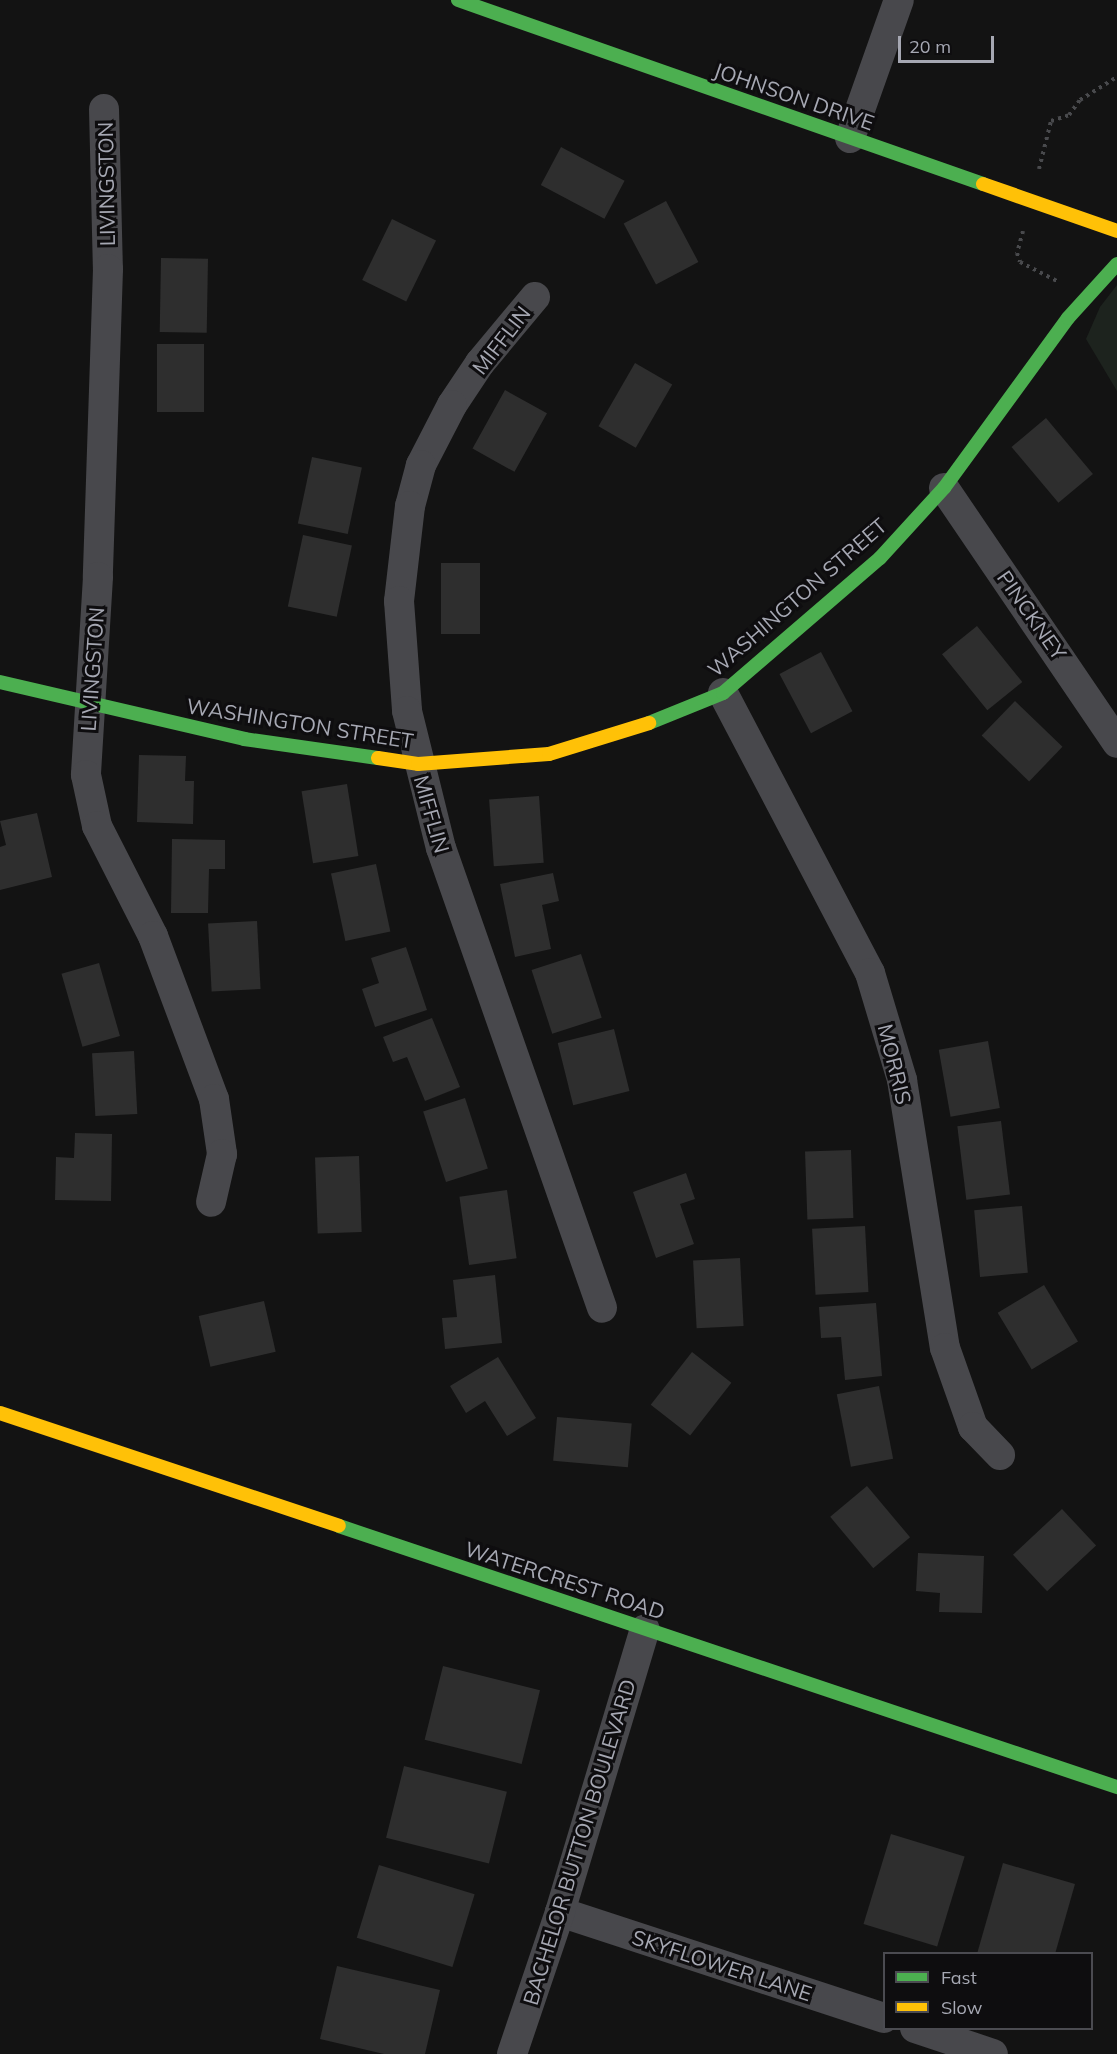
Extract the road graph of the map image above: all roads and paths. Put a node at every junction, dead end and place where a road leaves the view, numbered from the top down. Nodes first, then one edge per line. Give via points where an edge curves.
1 (458, 0) edge
2 (899, 0) edge
3 (104, 110) dead end
4 (850, 138) junction
5 (1117, 231) edge
6 (1117, 264) edge
7 (535, 297) dead end
8 (944, 488) junction
9 (0, 682) edge
10 (723, 693) junction
11 (89, 705) junction
12 (1117, 743) edge
13 (418, 764) junction
14 (211, 1202) dead end
15 (602, 1308) dead end
16 (0, 1413) edge
17 (1000, 1455) dead end
18 (645, 1629) junction
19 (1117, 1788) edge
20 (560, 1912) junction
21 (883, 2018) edge
22 (921, 2030) edge
23 (512, 2054) edge
24 (993, 2054) edge

1 - 4 street, JOHNSON DRIVE
2 - 4 street
3 - 11 street, LIVINGSTON via 108,281 98,578
4 - 5 street, JOHNSON DRIVE
6 - 8 street, WASHINGTON STREET via 1068,318
7 - 13 street, MIFFLIN via 480,363 452,405 421,465 410,506 399,601 407,711
8 - 10 street, WASHINGTON STREET via 880,558
8 - 12 street, PINCKNEY
9 - 11 street, WASHINGTON STREET
10 - 13 street, WASHINGTON STREET via 621,734 549,754
10 - 17 street, MORRIS via 870,973 902,1080 945,1348 973,1427
11 - 13 street, WASHINGTON STREET via 244,740
11 - 14 street, LIVINGSTON via 86,775 97,826 153,936 214,1099 222,1154
13 - 15 street, MIFFLIN via 441,848
16 - 18 street, WATERCREST ROAD
18 - 19 street, WATERCREST ROAD
18 - 20 street, BACHELOR BUTTON BOULEVARD
20 - 21 street, SKYFLOWER LANE
20 - 23 street, BACHELOR BUTTON BOULEVARD
22 - 24 street

